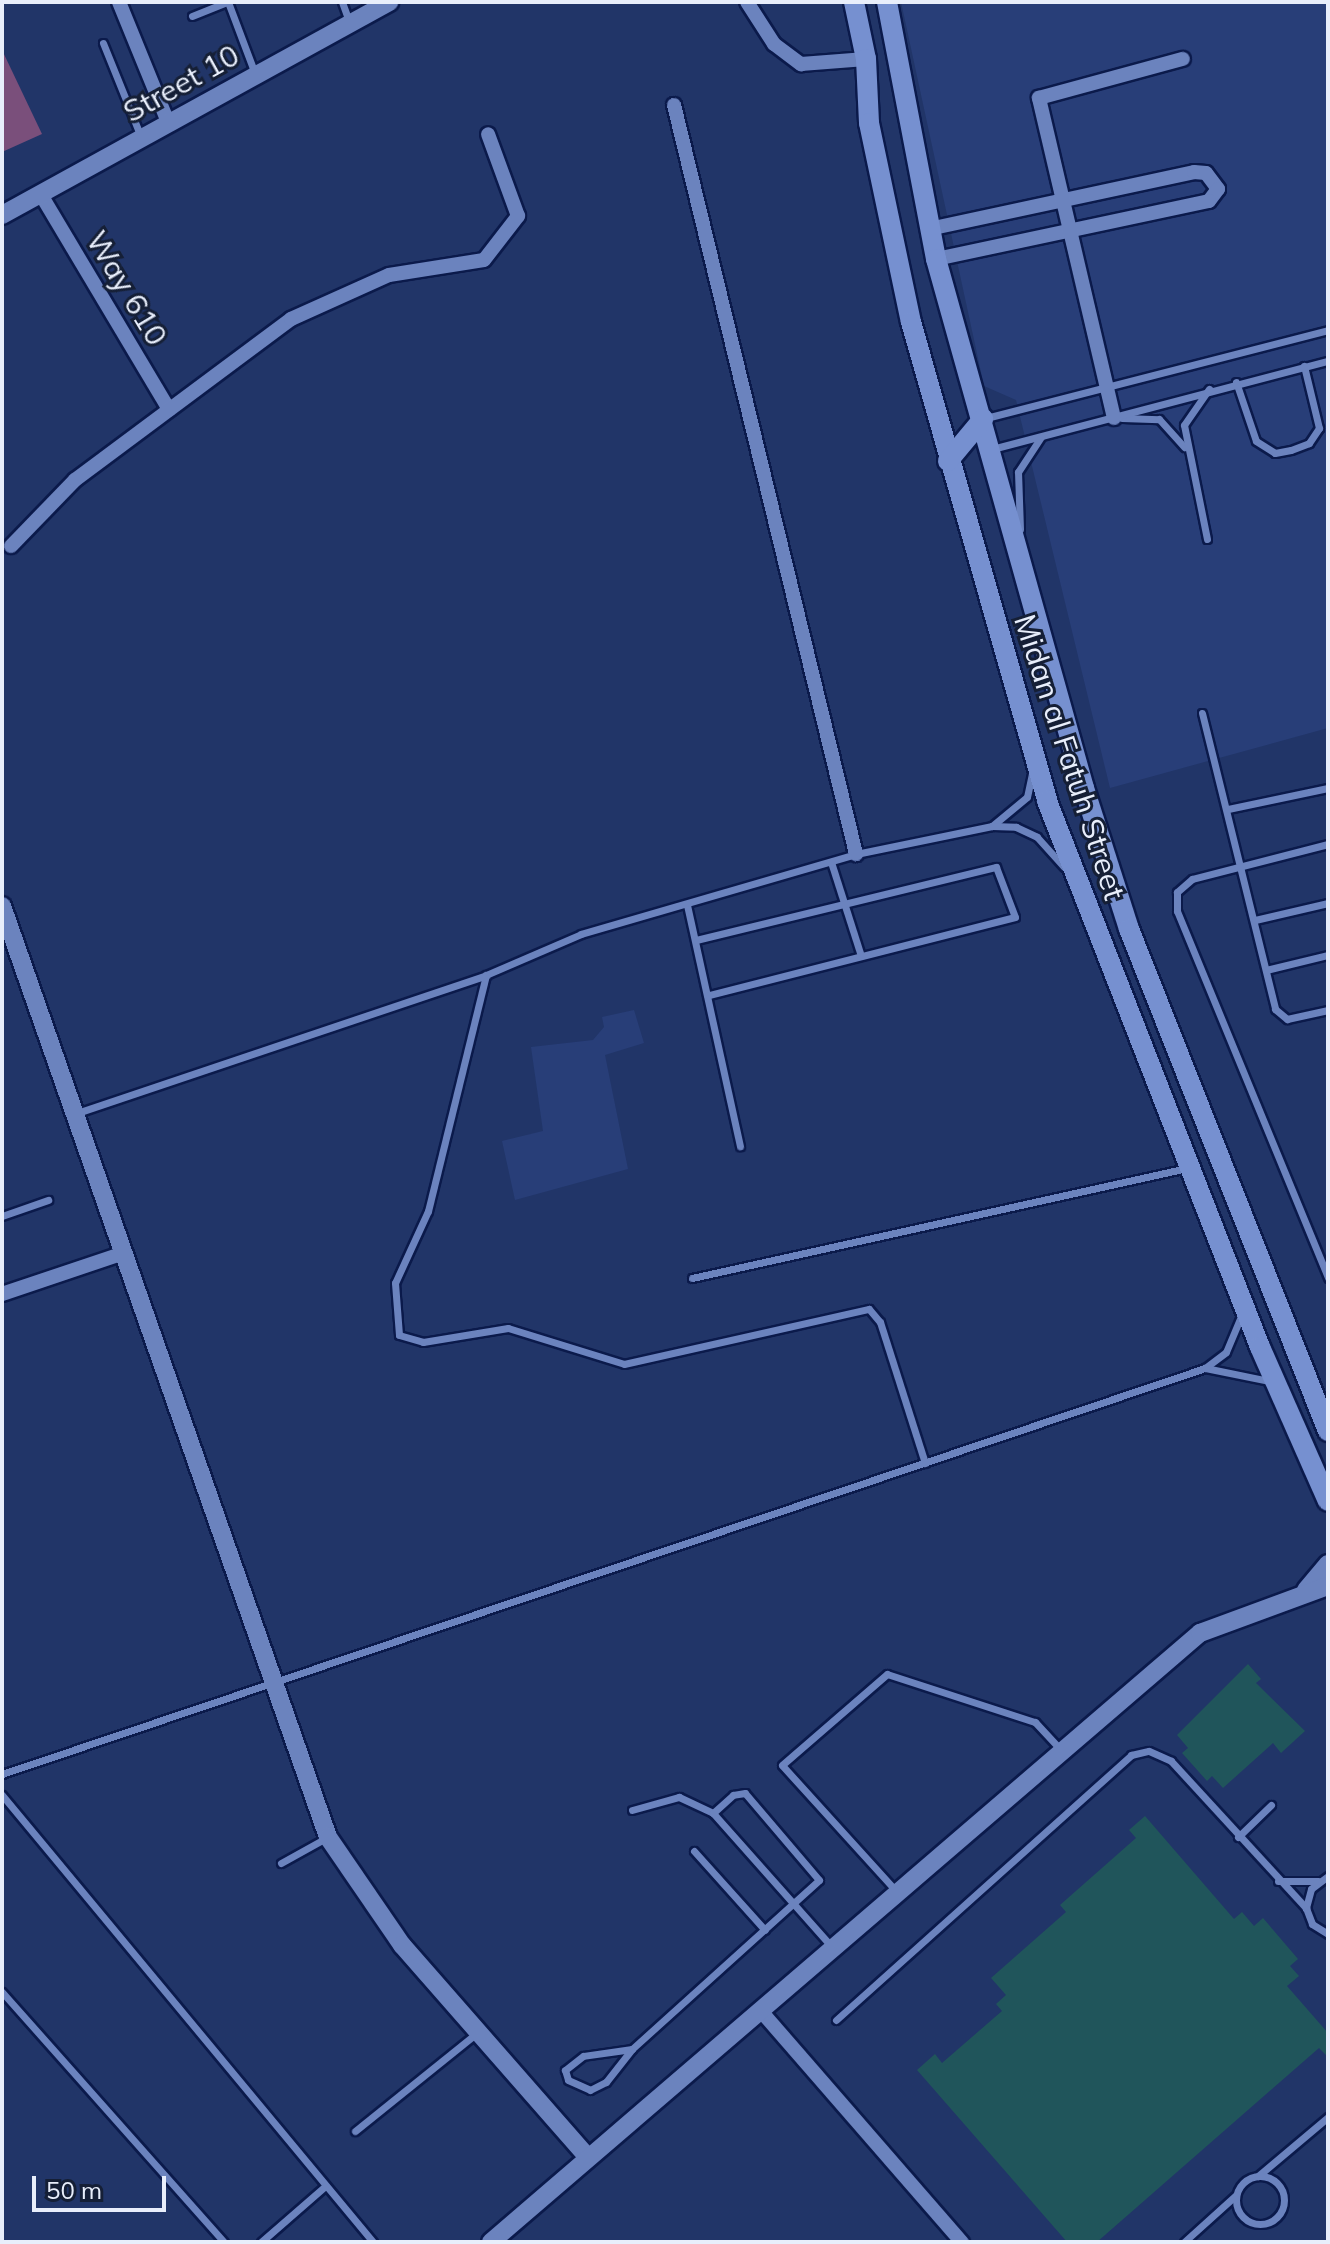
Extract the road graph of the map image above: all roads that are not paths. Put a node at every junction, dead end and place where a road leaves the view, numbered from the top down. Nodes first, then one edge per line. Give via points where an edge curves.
1 (119, 2) edge
2 (227, 2) edge
3 (342, 2) edge
4 (389, 2) edge
5 (747, 2) edge
6 (854, 2) edge
7 (887, 2) edge
8 (192, 16) dead end
9 (350, 23) junction
10 (103, 43) dead end
11 (866, 59) junction
12 (1183, 59) dead end
13 (255, 74) junction
14 (674, 105) dead end
15 (168, 122) junction
16 (488, 134) dead end
17 (141, 137) junction
18 (40, 193) junction
19 (1061, 200) junction
20 (2, 215) edge
21 (929, 229) junction
22 (1067, 231) junction
23 (936, 259) junction
24 (1328, 330) edge
25 (1328, 361) edge
26 (1304, 366) junction
27 (1236, 382) junction
28 (1104, 384) junction
29 (1210, 388) junction
30 (169, 409) junction
31 (1114, 418) junction
32 (983, 419) junction
33 (941, 429) junction
34 (1042, 436) junction
35 (961, 442) junction
36 (1185, 449) junction
37 (990, 450) junction
38 (948, 461) junction
39 (1207, 539) dead end
40 (11, 546) dead end
41 (1021, 563) junction
42 (1202, 713) dead end
43 (1033, 756) junction
44 (1328, 788) edge
45 (1228, 809) junction
46 (992, 826) junction
47 (1328, 844) edge
48 (856, 854) junction
49 (831, 862) junction
50 (1242, 864) junction
51 (1076, 882) junction
52 (845, 899) junction
53 (1328, 903) edge
54 (687, 905) junction
55 (2, 906) edge
56 (1255, 920) junction
57 (696, 940) junction
58 (860, 953) junction
59 (1328, 955) edge
60 (1266, 970) junction
61 (486, 975) junction
62 (708, 995) junction
63 (1328, 1010) edge
64 (75, 1114) junction
65 (740, 1146) dead end
66 (1189, 1167) junction
67 (48, 1200) dead end
68 (2, 1216) edge
69 (124, 1253) junction
70 (692, 1278) dead end
71 (1328, 1278) edge
72 (2, 1294) edge
73 (1244, 1307) junction
74 (1205, 1368) junction
75 (1276, 1384) junction
76 (1323, 1399) edge
77 (1328, 1431) edge
78 (925, 1463) junction
79 (1328, 1501) edge
80 (1328, 1564) edge
81 (1328, 1586) edge
82 (1306, 1590) junction
83 (276, 1682) junction
84 (1062, 1751) junction
85 (2, 1774) edge
86 (2, 1795) edge
87 (1271, 1805) dead end
88 (632, 1810) dead end
89 (713, 1813) junction
90 (328, 1837) junction
91 (1238, 1837) junction
92 (694, 1851) dead end
93 (281, 1863) dead end
94 (1328, 1876) edge
95 (1278, 1881) junction
96 (1318, 1881) junction
97 (897, 1893) junction
98 (793, 1905) junction
99 (1306, 1908) junction
100 (765, 1930) junction
101 (1327, 1934) edge
102 (832, 1948) junction
103 (2, 1992) edge
104 (760, 2010) junction
105 (836, 2020) dead end
106 (478, 2032) junction
107 (632, 2049) junction
108 (1328, 2117) edge
109 (355, 2131) dead end
110 (587, 2156) junction
111 (1258, 2176) junction
112 (324, 2187) junction
113 (1236, 2195) junction
114 (224, 2242) edge
115 (261, 2242) edge
116 (373, 2242) edge
117 (491, 2242) edge
118 (962, 2242) edge
119 (1184, 2242) edge

1 - 15 street
2 - 8 lane
2 - 13 lane
3 - 9 lane
4 - 9 street, Street 10
5 - 11 street via 774,44 801,64
6 - 11 main road, Midan al Fatuh Street
7 - 21 main road, Midan al Fatuh Street
9 - 13 street, Street 10
10 - 17 lane
11 - 33 main road, Midan al Fatuh Street via 869,123 911,322
12 - 19 street via 1039,98
13 - 15 street, Street 10
14 - 48 street
15 - 17 street, Street 10
16 - 30 street via 518,216 484,260 389,275 291,319
17 - 18 street, Street 10
18 - 20 street, Street 10
18 - 30 street, Way 610
19 - 21 street
19 - 22 street
19 - 22 street via 1194,172 1206,173 1218,189 1209,201
21 - 23 main road, Midan al Fatuh Street
22 - 23 street
22 - 28 street
23 - 32 main road, Midan al Fatuh Street
24 - 28 lane
25 - 26 lane
26 - 27 lane
26 - 27 lane via 1319,428 1309,443 1291,450 1275,453 1256,441
27 - 29 lane
28 - 31 street
28 - 32 lane
29 - 31 lane
29 - 36 lane via 1184,425
30 - 40 street via 75,480
31 - 34 lane
31 - 36 lane via 1159,419
32 - 33 main road
32 - 35 main road
32 - 37 main road, Midan al Fatuh Street
33 - 35 main road
33 - 38 main road, Midan al Fatuh Street
34 - 37 lane
34 - 41 lane via 1018,472
35 - 37 main road
35 - 38 main road
36 - 39 lane
37 - 38 main road
37 - 41 main road, Midan al Fatuh Street
38 - 43 main road, Midan al Fatuh Street
41 - 76 main road, Midan al Fatuh Street via 1129,929
42 - 45 lane
43 - 46 lane via 1027,797
43 - 51 main road, Midan al Fatuh Street
44 - 45 lane
45 - 50 lane
46 - 48 lane
46 - 51 lane via 1037,837
47 - 50 lane
48 - 49 lane
49 - 52 lane
49 - 54 lane
50 - 56 lane
50 - 71 lane via 1192,879 1177,892 1177,911
51 - 66 main road, Midan al Fatuh Street
52 - 57 lane
52 - 58 lane
52 - 58 lane via 996,867 1015,917
53 - 56 lane
54 - 57 lane
54 - 61 lane via 581,934
55 - 64 street
56 - 60 lane
57 - 62 lane
58 - 62 lane
59 - 60 lane
60 - 63 lane via 1275,1009 1287,1019
61 - 64 lane
61 - 78 lane via 428,1211 395,1283 399,1335 423,1342 508,1328 624,1364 869,1309 880,1322
62 - 65 lane
64 - 69 street
66 - 70 lane
66 - 73 main road, Midan al Fatuh Street
67 - 68 lane
69 - 72 street
69 - 83 street
73 - 74 lane via 1226,1352
73 - 75 main road, Midan al Fatuh Street
74 - 75 lane
74 - 78 lane
75 - 79 main road, Midan al Fatuh Street
76 - 77 main road, Midan al Fatuh Street
78 - 83 lane
80 - 82 street
81 - 82 street
82 - 84 street via 1200,1633
83 - 85 lane
83 - 90 street
84 - 97 street
84 - 97 lane via 1035,1722 887,1674 782,1765
86 - 112 lane
87 - 91 lane
88 - 89 lane via 679,1797
89 - 98 lane
89 - 98 lane via 733,1795 745,1793 816,1871 811,1892
90 - 93 lane
90 - 106 street via 402,1945
91 - 95 lane
91 - 105 lane via 1171,1761 1149,1751 1131,1755
92 - 100 lane
94 - 96 lane
95 - 96 lane
95 - 99 lane
96 - 99 lane
97 - 102 street
98 - 100 lane
98 - 102 lane
99 - 101 lane via 1312,1924
100 - 107 lane
102 - 104 street
103 - 114 lane
104 - 110 street
104 - 118 street
106 - 109 lane
106 - 110 street
107 - 107 lane via 583,2056 565,2070 568,2080 590,2090 606,2082
108 - 111 lane
110 - 117 street
111 - 113 lane
111 - 113 lane via 1283,2190 1277,2218 1248,2221
112 - 115 lane
112 - 116 lane
113 - 119 lane

